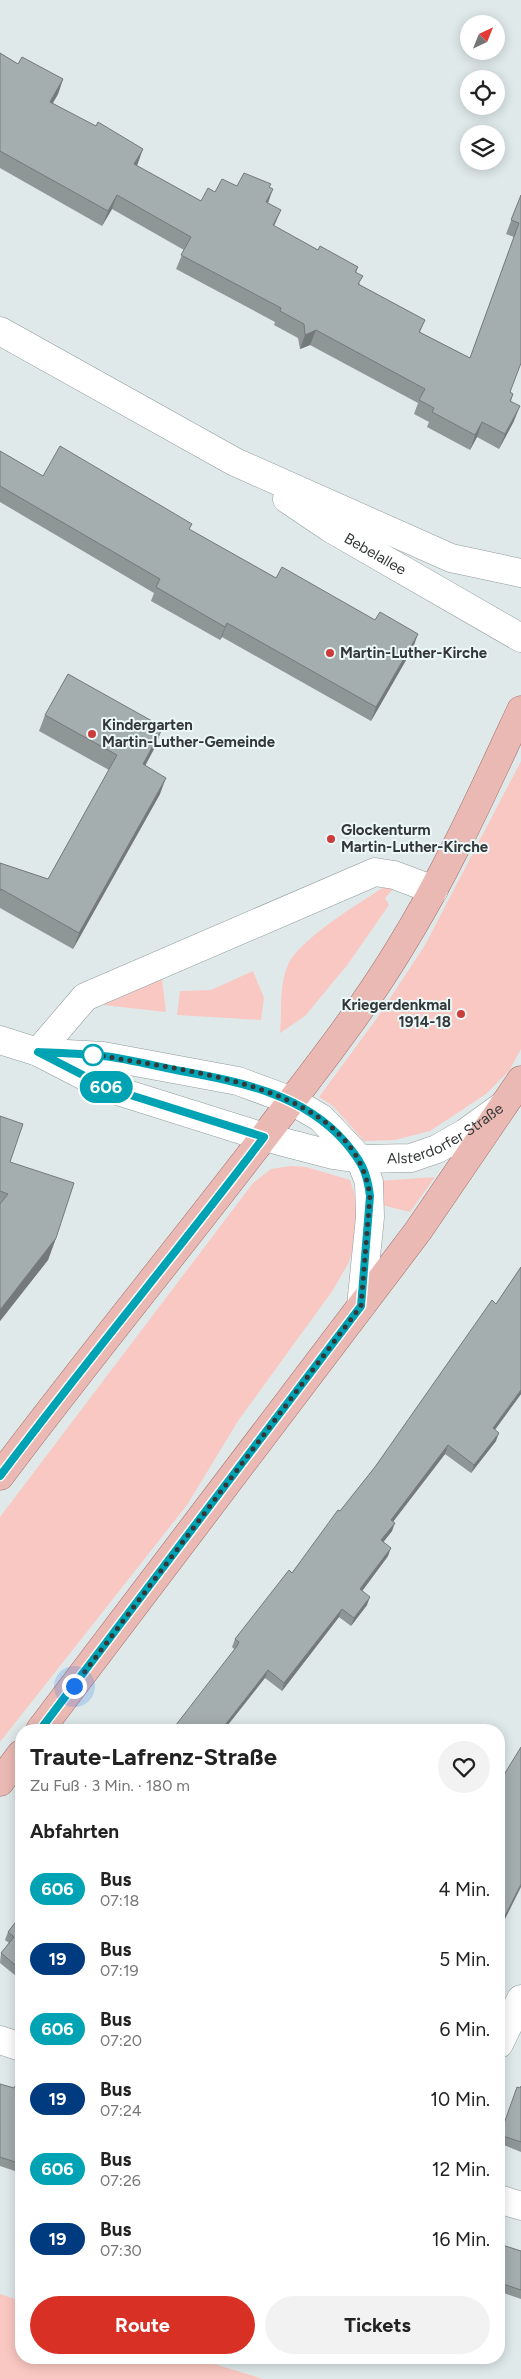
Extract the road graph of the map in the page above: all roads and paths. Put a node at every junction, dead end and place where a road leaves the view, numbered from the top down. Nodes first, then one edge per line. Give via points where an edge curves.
1 (0, 331) edge
2 (235, 462) junction
3 (521, 573) edge
4 (521, 638) edge
5 (521, 710) edge
6 (434, 890) junction
7 (0, 1040) edge
8 (38, 1052) junction
9 (515, 1091) edge
10 (292, 1101) junction
11 (264, 1137) junction
12 (360, 1159) junction
13 (361, 1306) junction
14 (0, 1476) edge
15 (45, 1724) edge
16 (15, 1762) edge
17 (0, 1782) edge
18 (521, 1999) edge
19 (505, 2032) edge
20 (0, 2040) edge
21 (15, 2045) edge
22 (505, 2201) edge
23 (521, 2206) edge

1 - 2 street, Bebelallee
2 - 3 street, Bebelallee via 451,558
2 - 4 street, Bebelallee via 330,528
5 - 6 main road
6 - 8 street via 394,875 375,872 85,997
6 - 10 main road via 398,952
7 - 8 street, Alsterdorfer Straße
8 - 10 street, Alsterdorfer Straße via 103,1056 238,1081
8 - 11 street, Alsterdorfer Straße via 108,1088
9 - 12 street, Alsterdorfer Straße via 465,1133 436,1150 411,1158
9 - 13 main road via 418,1231
10 - 11 main road
10 - 12 street, Alsterdorfer Straße via 321,1118
11 - 12 street, Alsterdorfer Straße
11 - 14 main road via 78,1371
12 - 13 street via 369,1182 370,1196
13 - 15 main road
16 - 17 main road
18 - 19 street
20 - 21 street
22 - 23 street

